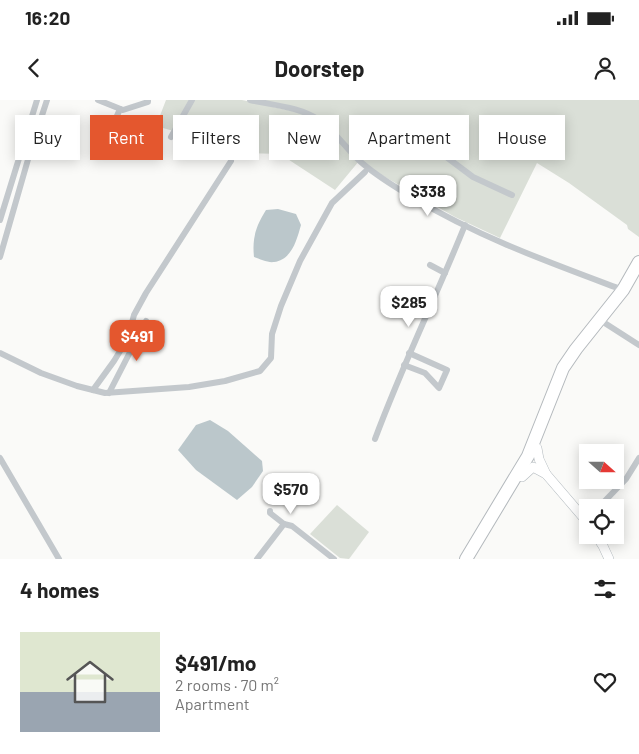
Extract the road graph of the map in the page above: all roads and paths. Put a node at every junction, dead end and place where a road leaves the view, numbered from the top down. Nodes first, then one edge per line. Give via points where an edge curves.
1 (37, 100) edge
2 (47, 100) edge
3 (98, 100) edge
4 (148, 100) edge
5 (192, 100) edge
6 (250, 100) edge
7 (120, 109) junction
8 (117, 115) edge
9 (171, 137) dead end
10 (451, 160) edge
11 (231, 161) dead end
12 (365, 172) dead end
13 (512, 195) dead end
14 (0, 220) edge
15 (465, 225) junction
16 (0, 257) edge
17 (639, 262) edge
18 (430, 265) dead end
19 (445, 273) junction
20 (639, 275) edge
21 (625, 292) junction
22 (146, 321) dead end
23 (603, 322) junction
24 (639, 345) edge
25 (0, 353) edge
26 (410, 353) junction
27 (404, 365) junction
28 (93, 390) junction
29 (108, 393) junction
30 (375, 439) dead end
31 (537, 448) junction
32 (0, 458) edge
33 (639, 458) edge
34 (546, 474) junction
35 (522, 477) junction
36 (607, 499) edge
37 (270, 511) dead end
38 (579, 512) edge
39 (284, 524) junction
40 (602, 544) edge
41 (59, 559) edge
42 (257, 559) edge
43 (334, 559) edge
44 (466, 559) edge
45 (473, 559) edge
46 (609, 559) edge

1 - 14 street
2 - 16 street
3 - 7 street
4 - 7 street
5 - 9 street
6 - 15 street via 301,112 318,120 376,174
7 - 8 street
10 - 13 street via 473,177
11 - 28 street via 146,293 134,316 128,338
12 - 29 street via 332,202 300,261 272,334 272,358 260,371 189,387
15 - 19 street
15 - 21 street via 518,250
17 - 21 highway
18 - 19 street
19 - 26 street
20 - 21 highway
21 - 23 highway
22 - 29 street
23 - 24 street
23 - 31 highway via 568,375
23 - 44 highway via 576,348 563,368 528,456
25 - 28 street via 41,373
26 - 27 street
26 - 27 street via 447,370 439,388 425,373
27 - 30 street
28 - 29 street
31 - 34 main road
31 - 35 highway
32 - 41 street
33 - 36 street via 626,479
34 - 35 main road via 533,467
34 - 38 main road
35 - 45 highway
37 - 39 street
39 - 42 street
39 - 43 street via 292,526
40 - 46 main road

